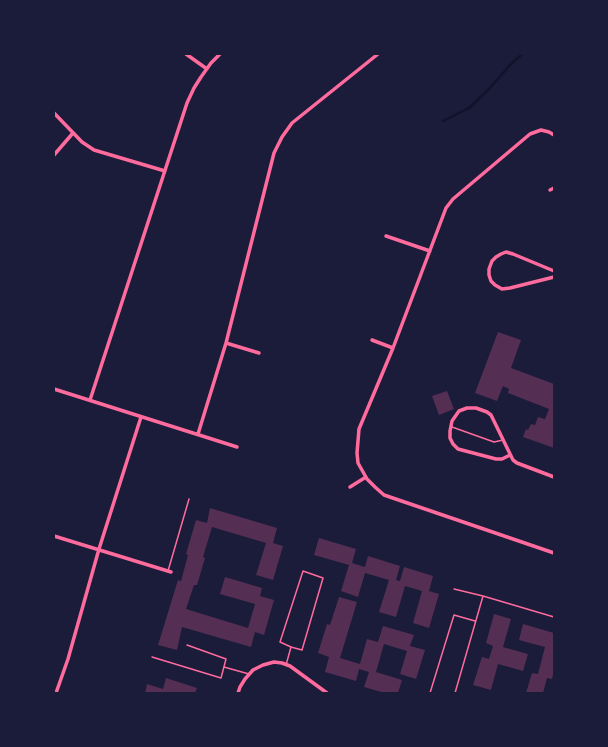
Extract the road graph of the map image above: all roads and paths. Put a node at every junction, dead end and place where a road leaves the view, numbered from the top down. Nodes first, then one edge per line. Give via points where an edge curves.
1 (186, 54) edge
2 (220, 54) edge
3 (378, 54) edge
4 (207, 69) junction
5 (54, 113) edge
6 (73, 133) junction
7 (554, 135) edge
8 (54, 154) edge
9 (165, 172) junction
10 (554, 188) edge
11 (550, 190) dead end
12 (386, 236) dead end
13 (430, 252) junction
14 (554, 271) edge
15 (554, 277) edge
16 (372, 340) dead end
17 (226, 344) junction
18 (393, 348) junction
19 (259, 353) dead end
20 (54, 389) edge
21 (90, 400) junction
22 (141, 416) junction
23 (451, 426) junction
24 (198, 434) junction
25 (503, 440) junction
26 (238, 447) dead end
27 (510, 455) junction
28 (366, 476) junction
29 (554, 477) edge
30 (350, 487) dead end
31 (189, 499) dead end
32 (54, 536) edge
33 (98, 549) junction
34 (554, 553) edge
35 (170, 571) joint
36 (454, 589) dead end
37 (483, 596) junction
38 (554, 617) edge
39 (475, 622) junction
40 (188, 645) dead end
41 (291, 647) junction
42 (152, 657) dead end
43 (286, 665) junction
44 (224, 667) junction
45 (249, 674) junction
46 (56, 693) edge
47 (238, 693) edge
48 (327, 693) edge
49 (430, 693) edge
50 (455, 693) edge

1 - 4 street
2 - 4 street
3 - 17 street via 292,123 282,137 274,154
4 - 9 street via 187,104
5 - 6 street
6 - 8 street
6 - 9 street via 94,150
7 - 13 street via 541,130 530,134 453,199 446,208
9 - 21 street
10 - 11 street
12 - 13 street
13 - 18 street
14 - 15 street via 506,252 496,256 489,269 491,281 502,289
16 - 18 street
17 - 19 street
17 - 24 street
18 - 28 street via 359,429 358,463
20 - 21 street
21 - 22 street
22 - 24 street
22 - 33 street
23 - 25 lane via 494,442
23 - 25 street via 459,411 476,408 491,415
23 - 27 street via 450,438 458,449 496,459
24 - 26 street
25 - 27 street
27 - 29 street via 517,463
28 - 30 street
28 - 34 street via 374,488 384,495
31 - 35 lane
32 - 33 street
33 - 35 street
33 - 46 street
36 - 37 lane
37 - 38 lane
37 - 39 lane
39 - 49 lane via 454,615
39 - 50 lane
40 - 44 lane via 226,659
41 - 41 lane via 302,650 323,578 303,571 280,642
41 - 43 lane
42 - 44 lane via 221,678
43 - 45 street via 274,662 263,665
43 - 48 street
44 - 45 lane
45 - 47 street

